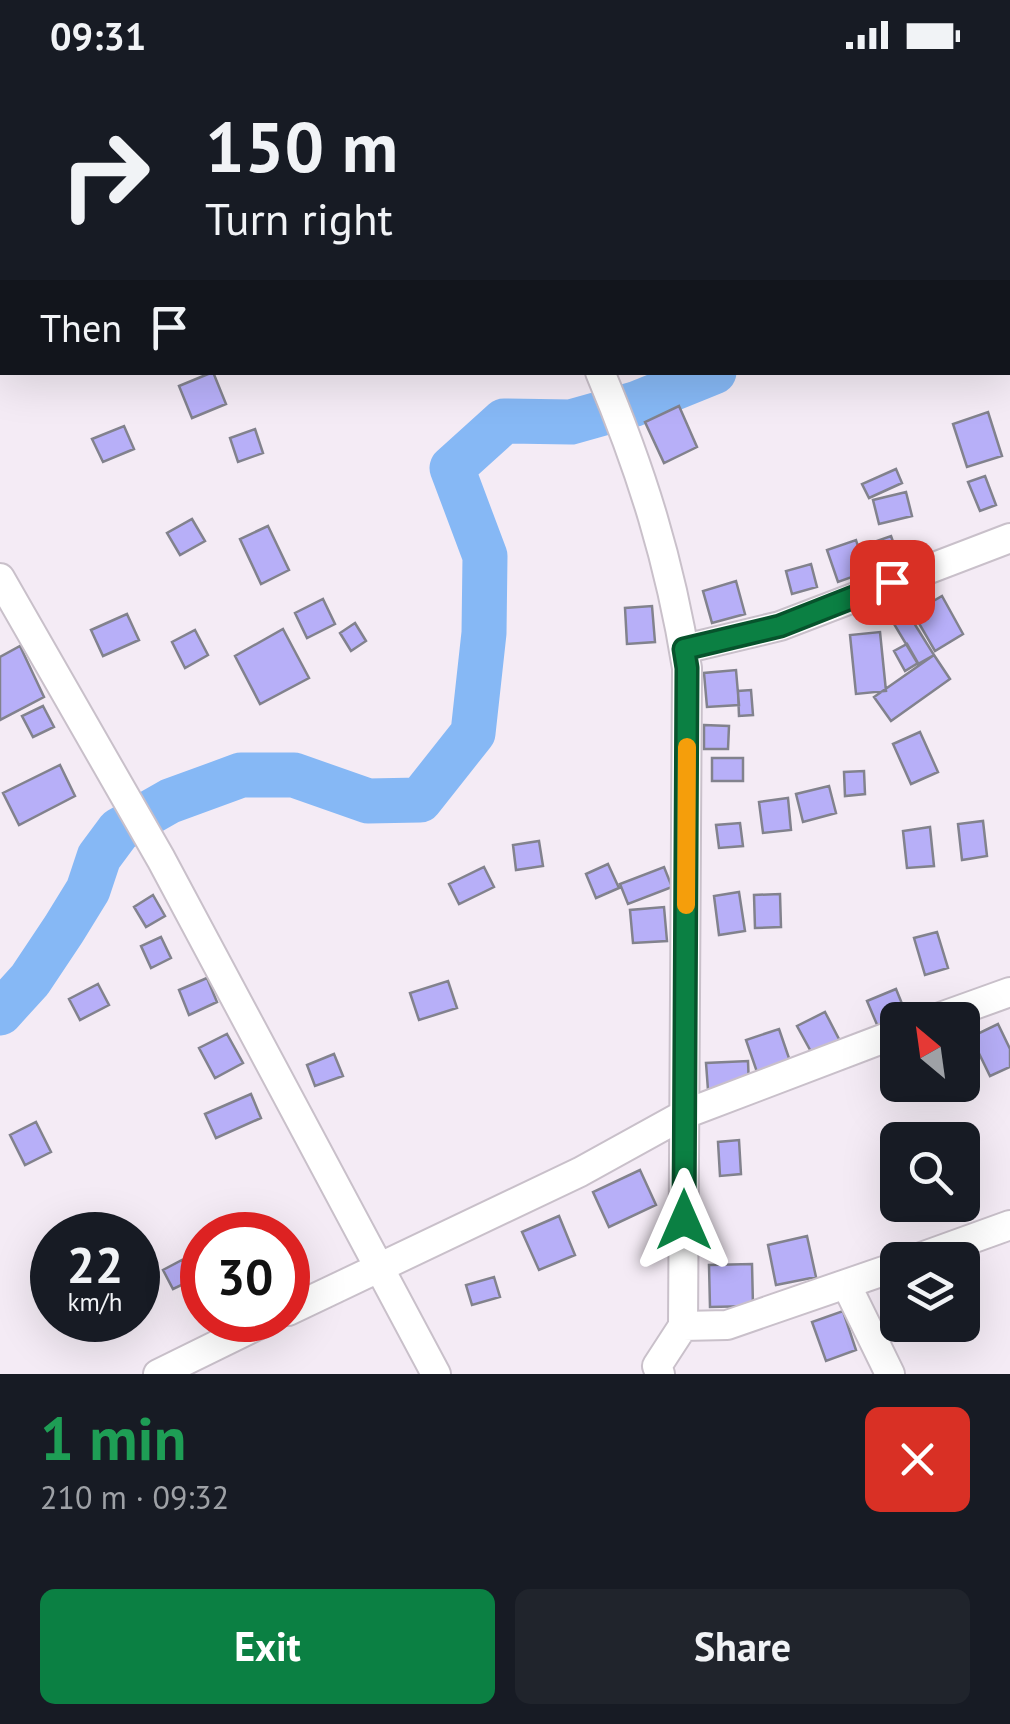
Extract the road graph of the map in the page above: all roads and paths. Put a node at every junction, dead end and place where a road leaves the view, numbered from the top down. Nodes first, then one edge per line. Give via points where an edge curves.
1 (601, 375) edge
2 (1010, 538) edge
3 (0, 578) edge
4 (684, 649) junction
5 (1010, 992) edge
6 (980, 1003) edge
7 (880, 1040) edge
8 (685, 1114) junction
9 (1010, 1224) edge
10 (962, 1242) edge
11 (380, 1267) junction
12 (880, 1272) edge
13 (846, 1284) junction
14 (310, 1300) edge
15 (683, 1326) junction
16 (223, 1342) edge
17 (158, 1374) edge
18 (436, 1374) edge
19 (660, 1374) edge
20 (890, 1374) edge

1 - 4 street via 673,583
2 - 4 street via 780,626
3 - 11 street via 161,859
4 - 8 street
5 - 6 street
7 - 8 street
8 - 11 street
8 - 15 street
9 - 10 street
11 - 14 street
11 - 18 street
12 - 13 street
13 - 15 street via 727,1325
13 - 20 street
15 - 19 street via 657,1366
16 - 17 street

